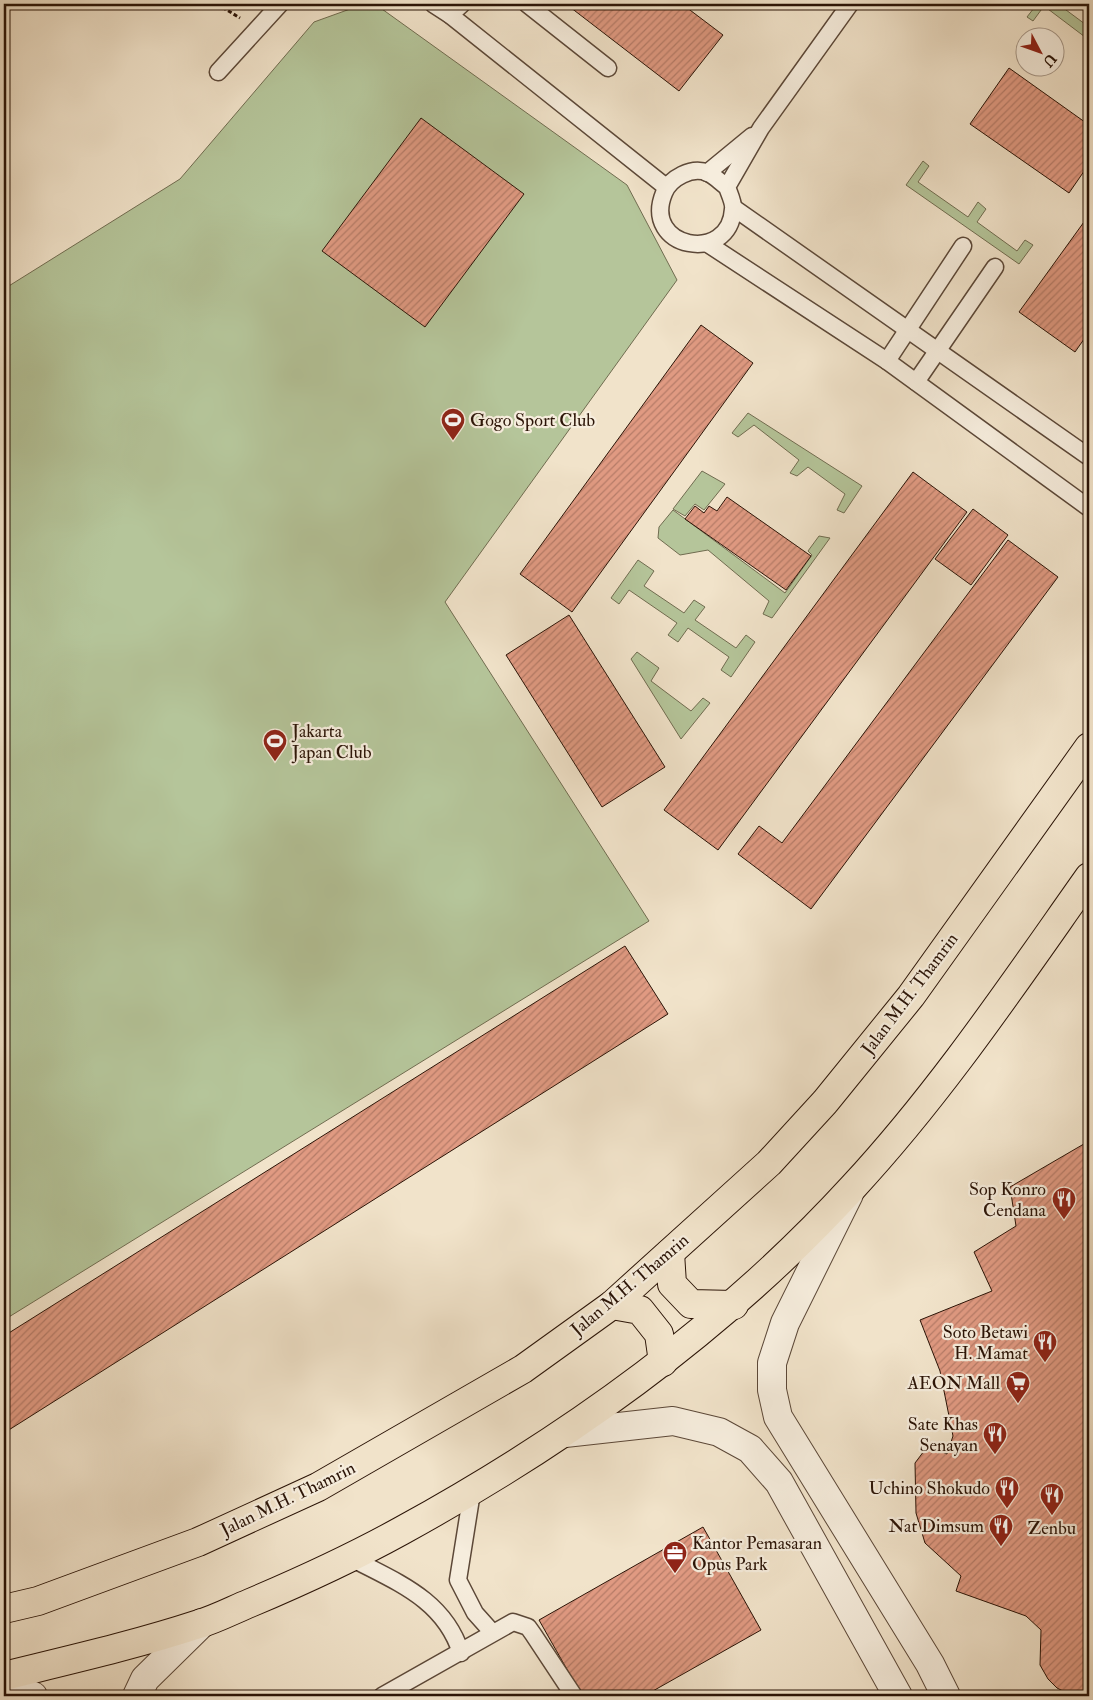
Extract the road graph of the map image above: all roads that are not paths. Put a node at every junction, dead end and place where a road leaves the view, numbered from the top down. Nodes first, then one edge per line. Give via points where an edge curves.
1 (280, 4) edge
2 (432, 4) edge
3 (462, 4) edge
4 (526, 4) edge
5 (850, 4) edge
6 (450, 15) junction
7 (608, 68) dead end
8 (218, 72) dead end
9 (761, 128) junction
10 (708, 173) junction
11 (666, 187) junction
12 (727, 187) junction
13 (734, 208) junction
14 (708, 244) junction
15 (963, 246) dead end
16 (995, 267) dead end
17 (908, 330) junction
18 (937, 350) junction
19 (888, 361) junction
20 (916, 382) junction
21 (1089, 457) edge
22 (1089, 508) edge
23 (1089, 747) edge
24 (1089, 878) edge
25 (852, 1188) junction
26 (670, 1254) junction
27 (612, 1305) junction
28 (734, 1305) junction
29 (663, 1362) junction
30 (565, 1433) junction
31 (472, 1492) junction
32 (351, 1558) junction
33 (4, 1609) edge
34 (202, 1624) junction
35 (492, 1632) junction
36 (461, 1653) junction
37 (4, 1676) edge
38 (4, 1684) edge
39 (34, 1696) edge
40 (137, 1696) edge
41 (382, 1696) edge
42 (574, 1696) edge
43 (898, 1696) edge
44 (946, 1696) edge

1 - 8 lane
2 - 6 lane
3 - 6 lane
4 - 7 lane
5 - 9 lane
6 - 11 lane
9 - 10 lane
9 - 12 lane
10 - 11 lane via 692,172 677,177
10 - 12 lane
11 - 14 lane via 660,201 660,217 667,230 678,241 692,246
12 - 13 lane
13 - 14 lane via 726,230
13 - 17 lane
14 - 19 lane
15 - 17 lane
16 - 18 lane
17 - 18 lane
17 - 19 lane
18 - 20 lane
18 - 21 lane
19 - 20 lane
20 - 22 lane
23 - 26 main road, Jalan M.H. Thamrin via 912,996 825,1102 769,1164
24 - 25 main road via 965,1049
25 - 28 main road
25 - 44 street via 785,1323 772,1363 772,1390 778,1417 930,1664
26 - 27 main road, Jalan M.H. Thamrin
26 - 28 main road via 672,1284 690,1304
27 - 29 main road via 640,1310 659,1334
27 - 33 main road, Jalan M.H. Thamrin via 523,1369 318,1487 198,1542 38,1601
28 - 29 main road
29 - 30 main road
30 - 31 main road
30 - 43 street via 673,1421 719,1432 750,1449 779,1482
31 - 32 main road
31 - 35 lane via 458,1580 475,1613
32 - 34 main road
32 - 36 lane via 428,1602 451,1630
34 - 37 main road via 117,1649
34 - 40 street via 145,1679
35 - 36 lane
35 - 42 lane via 513,1622 528,1627
36 - 41 lane
38 - 39 street

